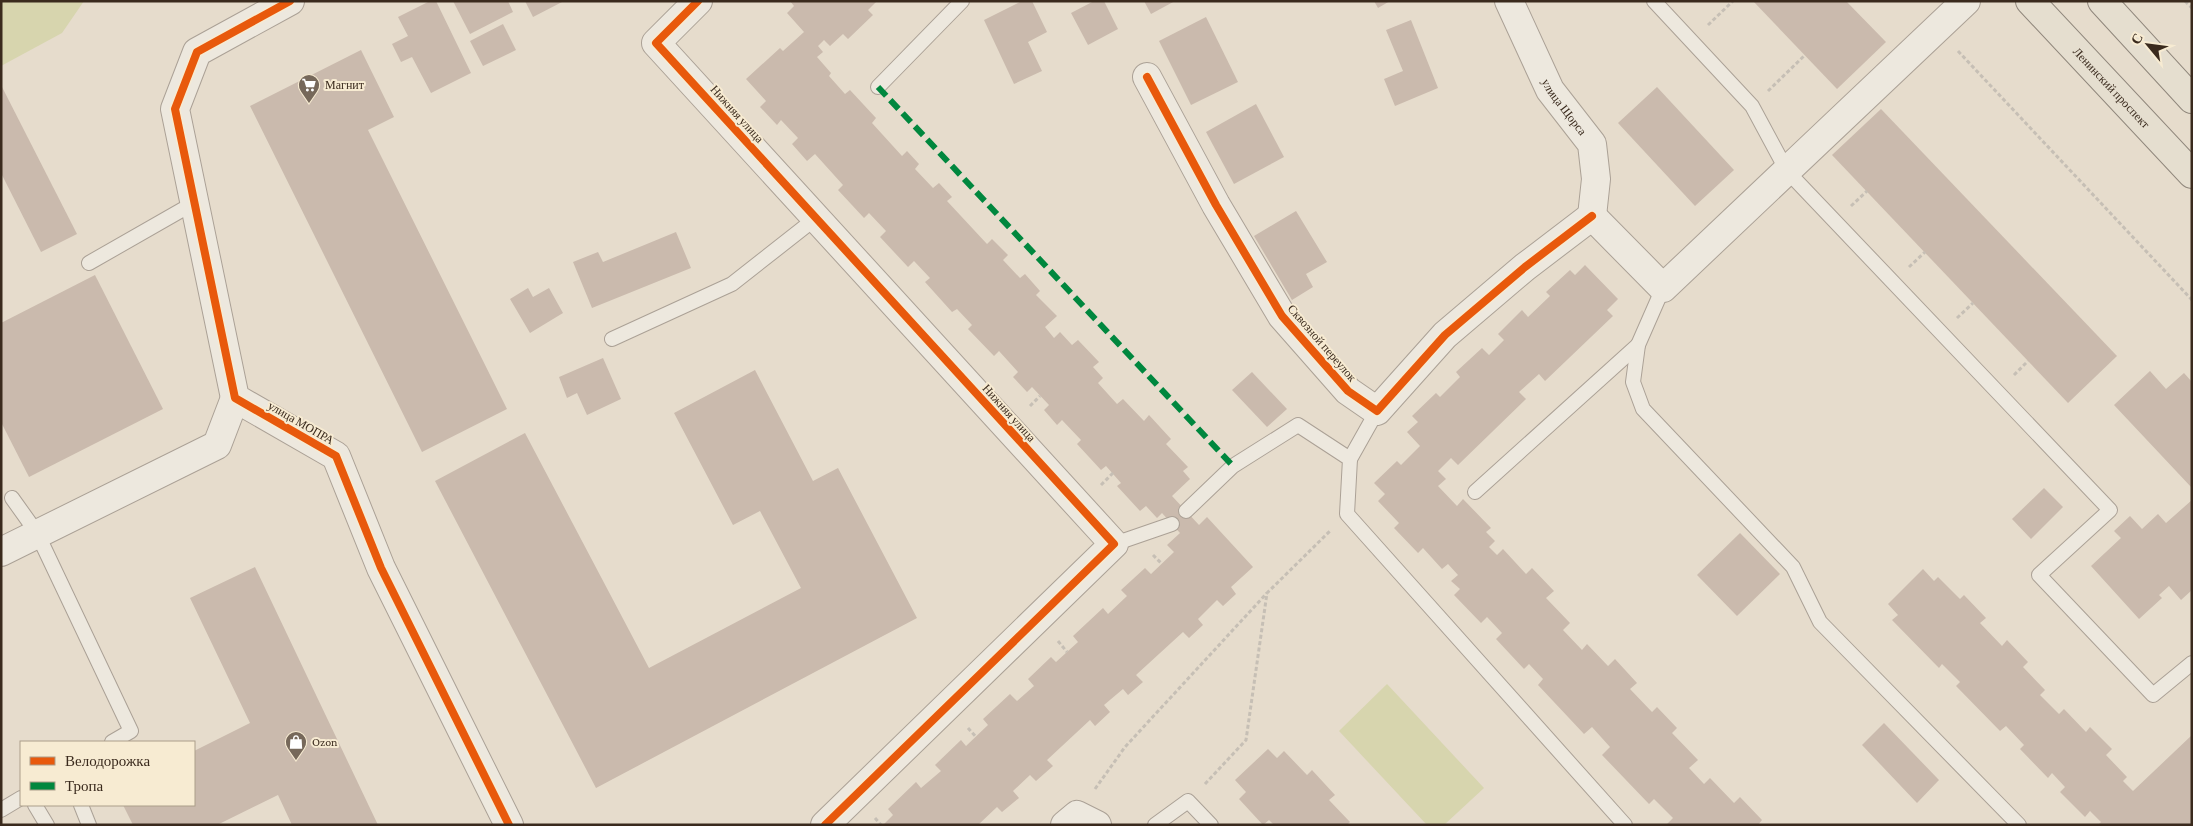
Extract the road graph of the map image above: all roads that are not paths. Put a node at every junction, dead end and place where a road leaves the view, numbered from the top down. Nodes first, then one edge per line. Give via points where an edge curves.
1 (290, 1) edge
2 (698, 1) edge
3 (962, 1) edge
4 (1509, 1) edge
5 (1654, 1) edge
6 (1966, 1) edge
7 (2030, 1) edge
8 (2102, 1) edge
9 (1147, 78) dead end
10 (878, 86) dead end
11 (2192, 98) edge
12 (1787, 170) junction
13 (2192, 174) edge
14 (194, 203) junction
15 (1592, 216) junction
16 (816, 218) junction
17 (89, 263) dead end
18 (1663, 288) junction
19 (612, 339) dead end
20 (1638, 345) junction
21 (235, 398) junction
22 (1377, 411) junction
23 (1350, 459) junction
24 (1475, 492) dead end
25 (12, 498) dead end
26 (1186, 511) dead end
27 (1172, 524) dead end
28 (37, 533) junction
29 (1114, 544) junction
30 (1, 552) edge
31 (2192, 663) edge
32 (114, 741) edge
33 (20, 799) edge
34 (36, 806) edge
35 (81, 806) edge
36 (1, 810) edge
37 (47, 825) edge
38 (89, 825) edge
39 (509, 825) edge
40 (824, 825) edge
41 (1155, 825) edge
42 (1211, 825) edge
43 (1625, 825) edge
44 (2019, 825) edge

1 - 14 street via 197,52 174,109
2 - 16 street, Нижняя улица via 656,43
3 - 10 lane
4 - 15 street, улица Щорса via 1550,90 1592,144 1596,179
5 - 12 lane via 1752,106
6 - 12 street
7 - 13 main road, Ленинский проспект
8 - 11 main road
9 - 22 street, Сквозной переулок via 1216,205 1282,316 1348,391
12 - 18 street
12 - 31 lane via 2110,510 2039,575 2153,696
14 - 17 lane
14 - 21 street
15 - 18 street
15 - 22 street via 1525,267 1445,335
16 - 19 lane via 732,284
16 - 29 street, Нижняя улица
18 - 20 lane
20 - 24 lane
20 - 44 lane via 1633,382 1643,409 1793,567 1820,622
21 - 28 street via 217,445
21 - 39 street, улица МОПРА via 336,456 381,568
22 - 23 lane
23 - 26 lane via 1298,425 1233,466
23 - 43 lane via 1347,514
25 - 28 lane
27 - 29 lane
28 - 30 street
28 - 32 lane via 131,731
29 - 40 street
33 - 36 lane
34 - 37 lane
35 - 38 lane
41 - 42 lane via 1188,801

